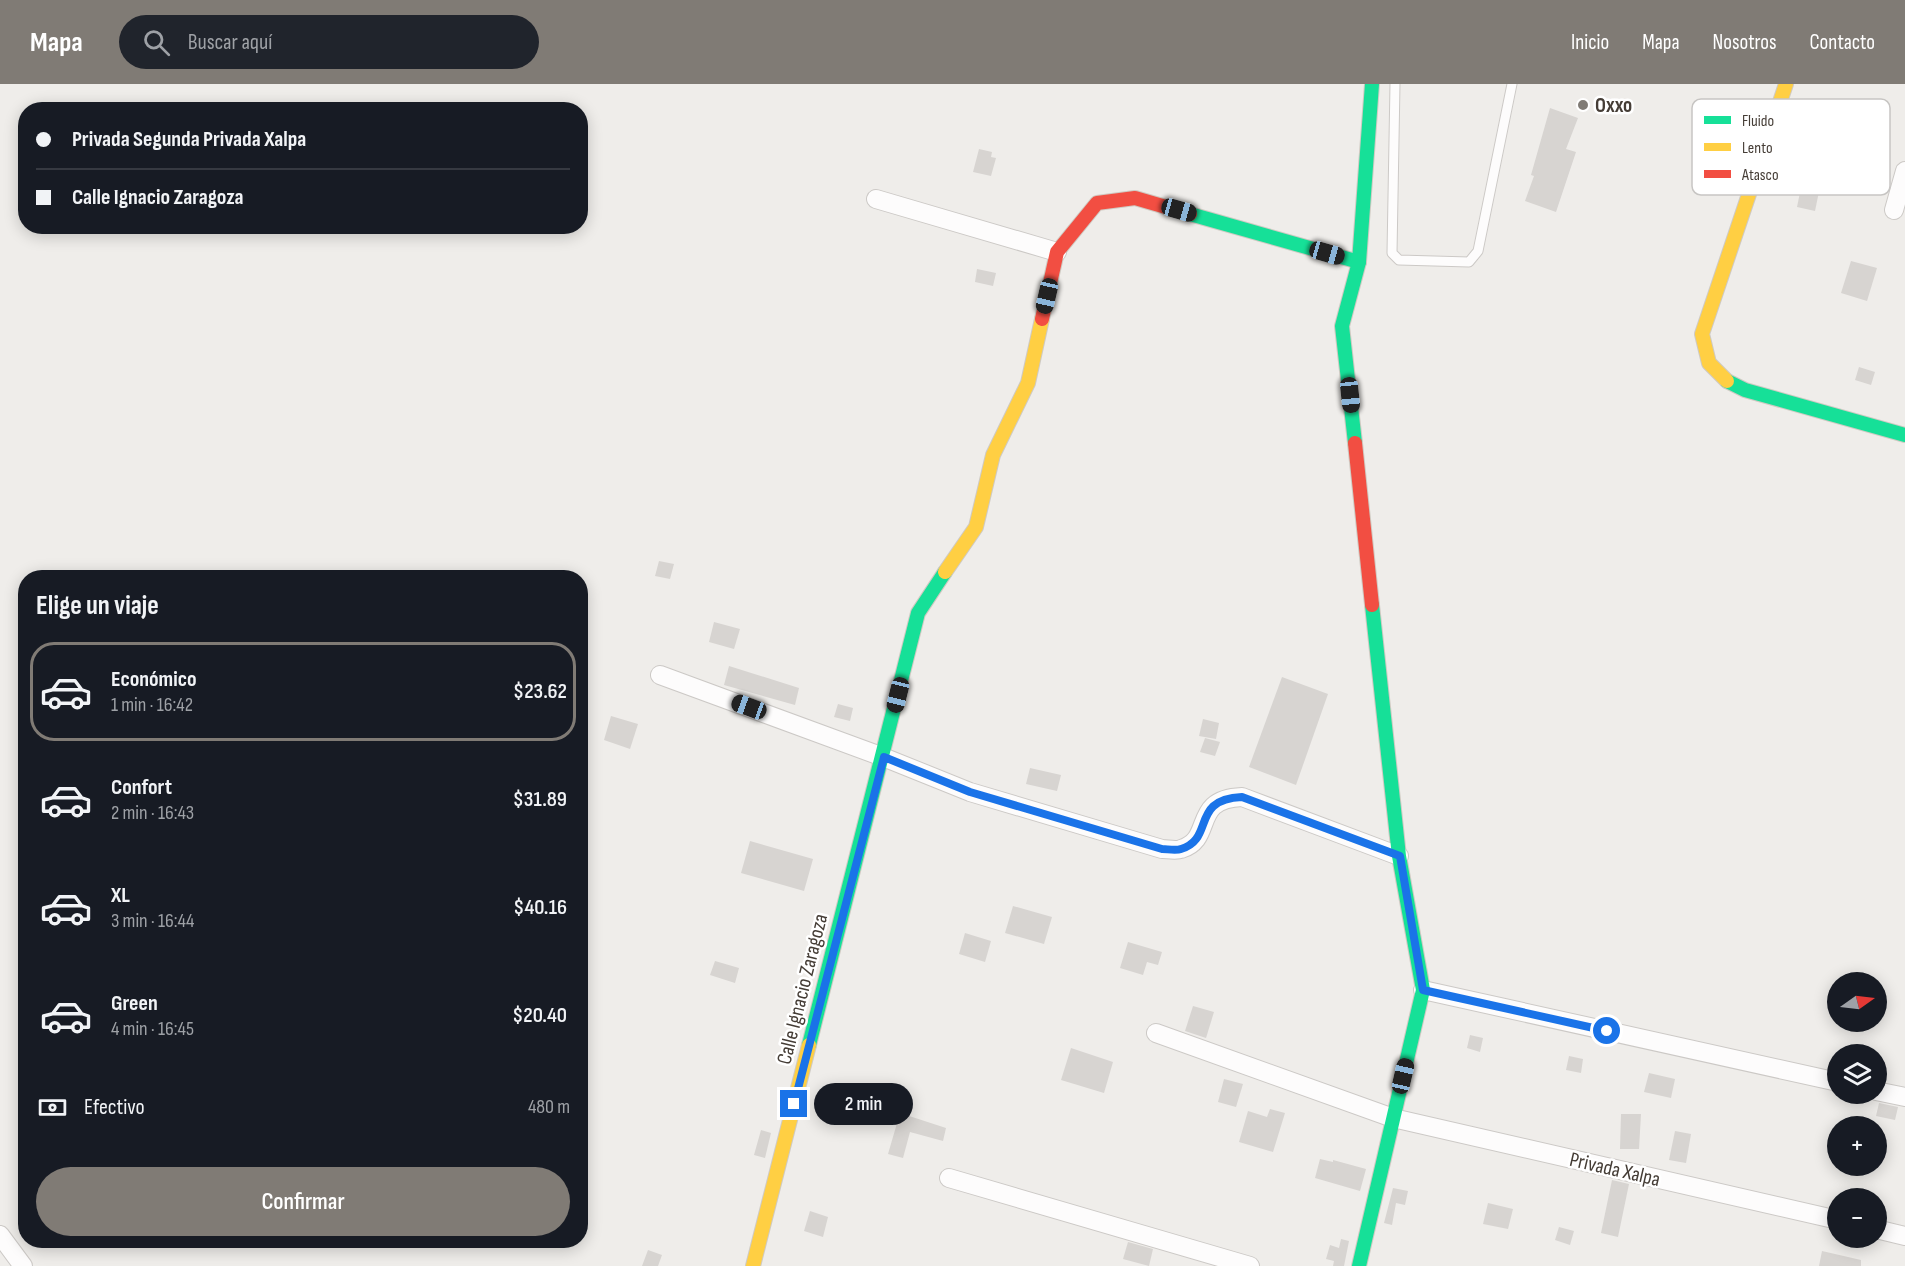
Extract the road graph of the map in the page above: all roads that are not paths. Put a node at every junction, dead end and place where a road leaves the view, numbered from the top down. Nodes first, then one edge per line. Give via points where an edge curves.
1 (1372, 84) edge
2 (1395, 84) edge
3 (1512, 84) edge
4 (1786, 84) edge
5 (1782, 99) edge
6 (1905, 171) edge
7 (1750, 195) edge
8 (876, 199) dead end
9 (1894, 210) dead end
10 (1057, 252) junction
11 (1359, 262) junction
12 (1905, 435) edge
13 (660, 675) dead end
14 (884, 757) junction
15 (1400, 856) junction
16 (1423, 990) junction
17 (1156, 1033) dead end
18 (1827, 1080) edge
19 (1887, 1093) edge
20 (1905, 1097) edge
21 (1393, 1118) junction
22 (949, 1178) dead end
23 (1827, 1217) edge
24 (1887, 1232) edge
25 (0, 1235) edge
26 (1905, 1236) edge
27 (23, 1266) edge
28 (753, 1266) edge
29 (1250, 1266) edge
30 (1359, 1266) edge

1 - 11 street
2 - 3 lane via 1392,253 1399,260 1469,262 1478,251
4 - 5 street
6 - 9 street
7 - 12 street via 1702,334 1705,359 1724,381 1745,390
8 - 10 street
10 - 11 street via 1097,204 1135,198
10 - 14 street, Calle Ignacio Zaragoza via 1028,383 993,455 976,527 918,614
11 - 15 street via 1342,326
13 - 14 street
14 - 15 street via 970,792 1162,849 1182,849 1197,838 1210,807 1224,798 1242,797
14 - 28 street, Calle Ignacio Zaragoza
15 - 16 street
16 - 18 street
16 - 21 street
17 - 21 street, Privada Xalpa
19 - 20 street
21 - 23 street, Privada Xalpa
21 - 30 street
22 - 29 street
24 - 26 street
25 - 27 street

